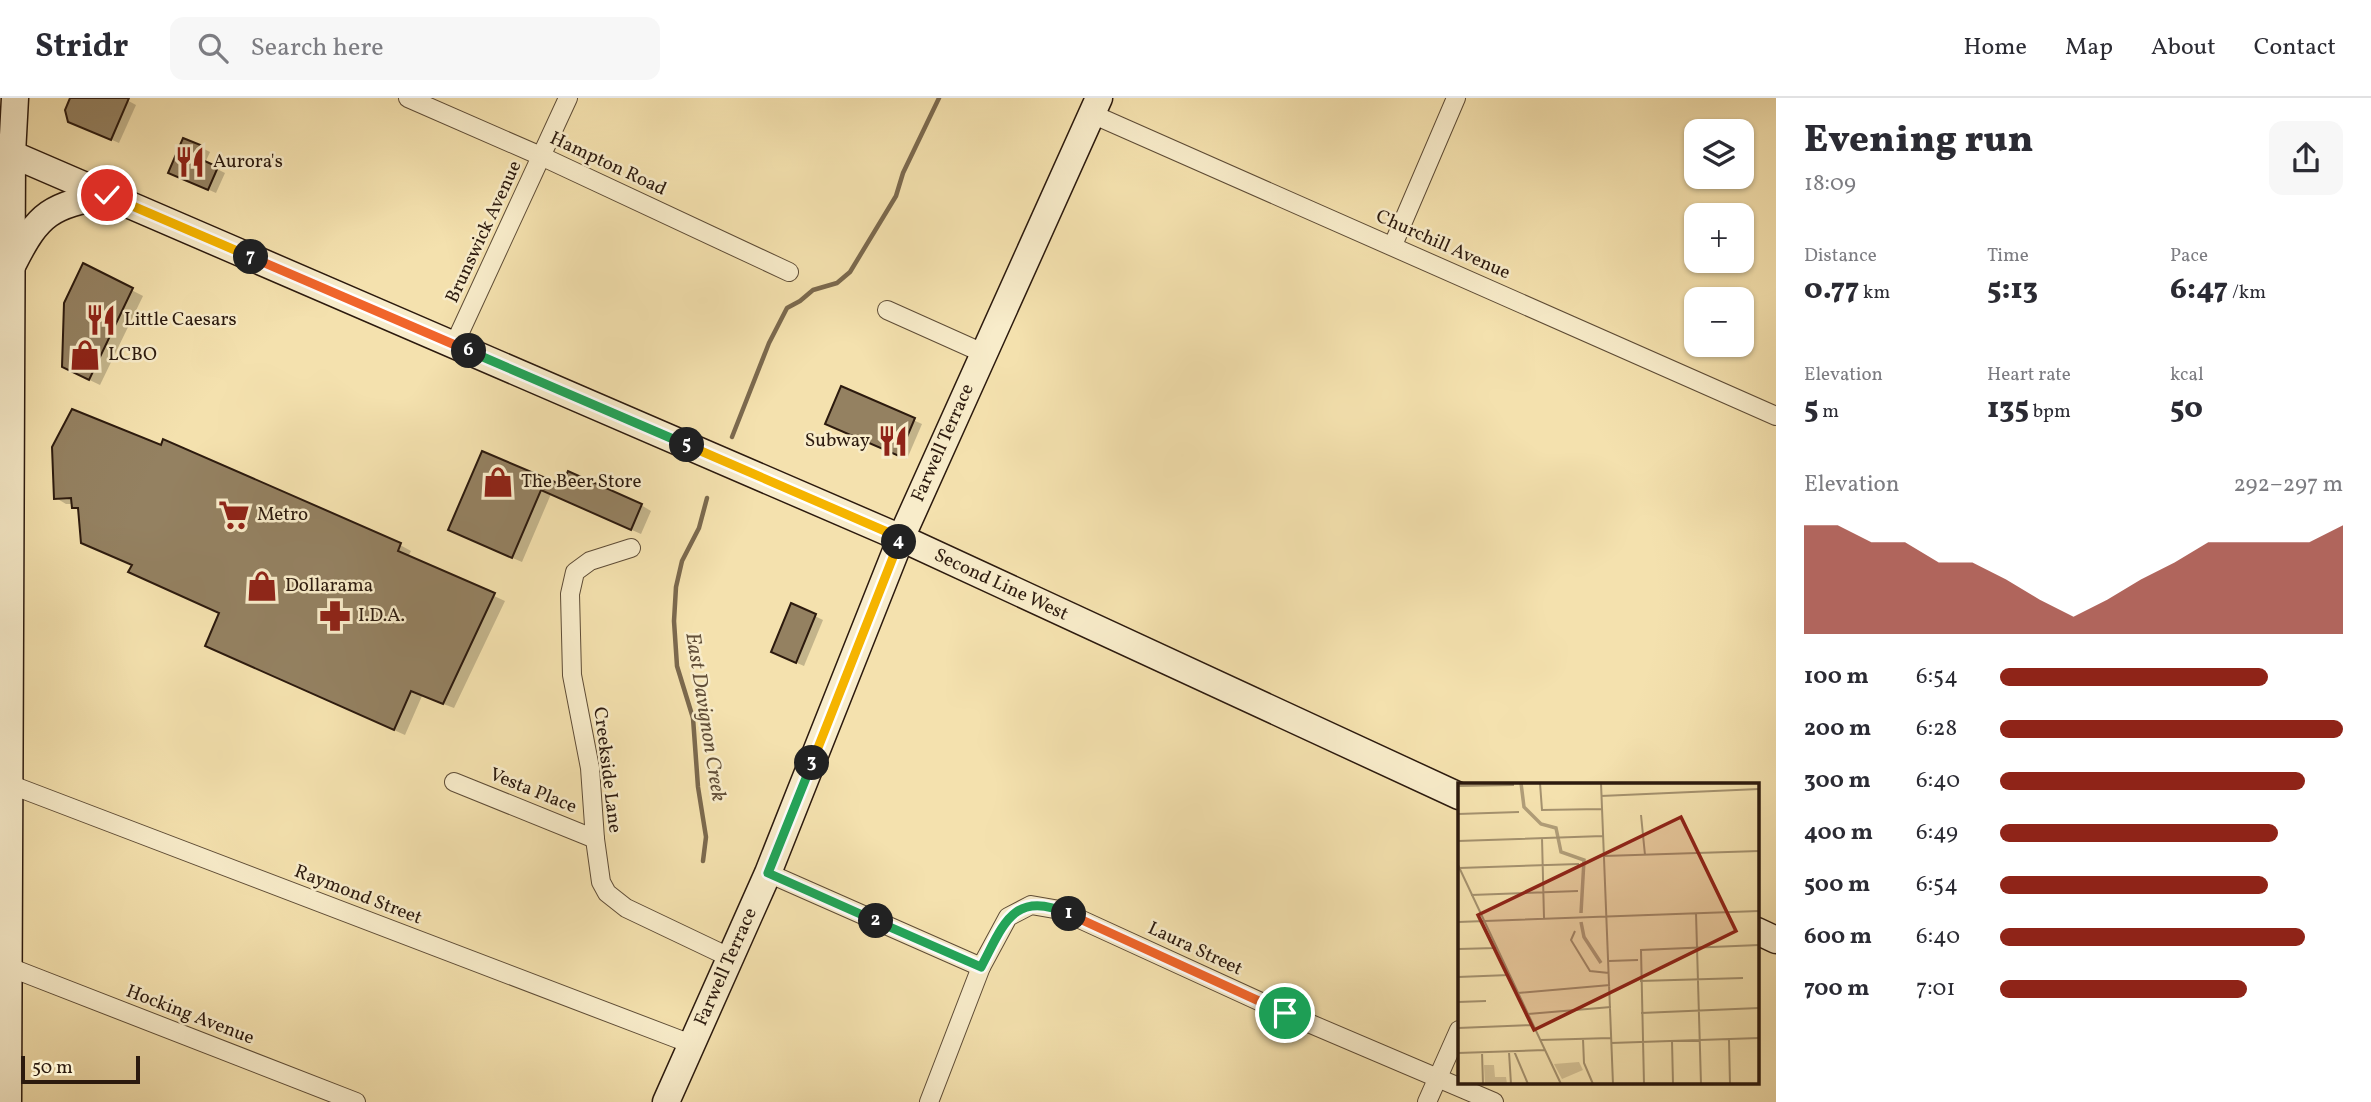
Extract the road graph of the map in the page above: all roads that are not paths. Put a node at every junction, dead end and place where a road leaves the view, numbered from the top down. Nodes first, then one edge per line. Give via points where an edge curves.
1 (15, 98) edge
2 (408, 98) edge
3 (568, 98) edge
4 (1456, 98) edge
5 (1095, 106) edge
6 (6, 151) edge
7 (543, 157) junction
8 (107, 195) junction
9 (1393, 245) junction
10 (11, 267) junction
11 (789, 272) dead end
12 (887, 310) dead end
13 (454, 345) junction
14 (983, 353) junction
15 (5, 389) edge
16 (1776, 416) edge
17 (901, 538) junction
18 (631, 548) dead end
19 (5, 624) edge
20 (454, 782) dead end
21 (9, 784) junction
22 (1458, 796) edge
23 (595, 839) junction
24 (768, 873) junction
25 (1758, 931) edge
26 (1776, 940) edge
27 (731, 958) junction
28 (9, 967) junction
29 (981, 967) junction
30 (1458, 1032) edge
31 (691, 1044) junction
32 (4, 1066) edge
33 (1438, 1077) junction
34 (8, 1102) edge
35 (356, 1102) edge
36 (666, 1102) edge
37 (929, 1102) edge
38 (1427, 1102) edge
39 (1494, 1102) edge

1 - 6 street
2 - 7 street, Hampton Road
3 - 7 street, Brunswick Avenue
4 - 9 street
5 - 9 street, Churchill Avenue
5 - 14 street, Farwell Terrace
6 - 8 street, Second Line West
6 - 10 street
7 - 11 street, Hampton Road
7 - 13 street, Brunswick Avenue
8 - 10 street via 68,203 47,215 27,234
8 - 13 street, Second Line West
9 - 16 street, Churchill Avenue
10 - 15 street
12 - 14 street
13 - 17 street, Second Line West
14 - 17 street, Farwell Terrace
15 - 19 street
17 - 22 street, Second Line West
17 - 24 street, Farwell Terrace
18 - 23 street, Creekside Lane via 590,561 576,572 570,594 572,675 590,768
19 - 21 street
20 - 23 street, Vesta Place
21 - 28 street
21 - 31 street, Raymond Street
23 - 27 street, Creekside Lane via 607,893 660,926
24 - 27 street, Farwell Terrace
24 - 29 street
25 - 26 street
27 - 31 street, Farwell Terrace
28 - 32 street
28 - 35 street, Hocking Avenue
29 - 33 street, Laura Street via 1008,917 1031,905 1060,910
29 - 37 street, Laura Street
30 - 33 street
31 - 36 street, Farwell Terrace
32 - 34 street
33 - 38 street
33 - 39 street, Laura Street

